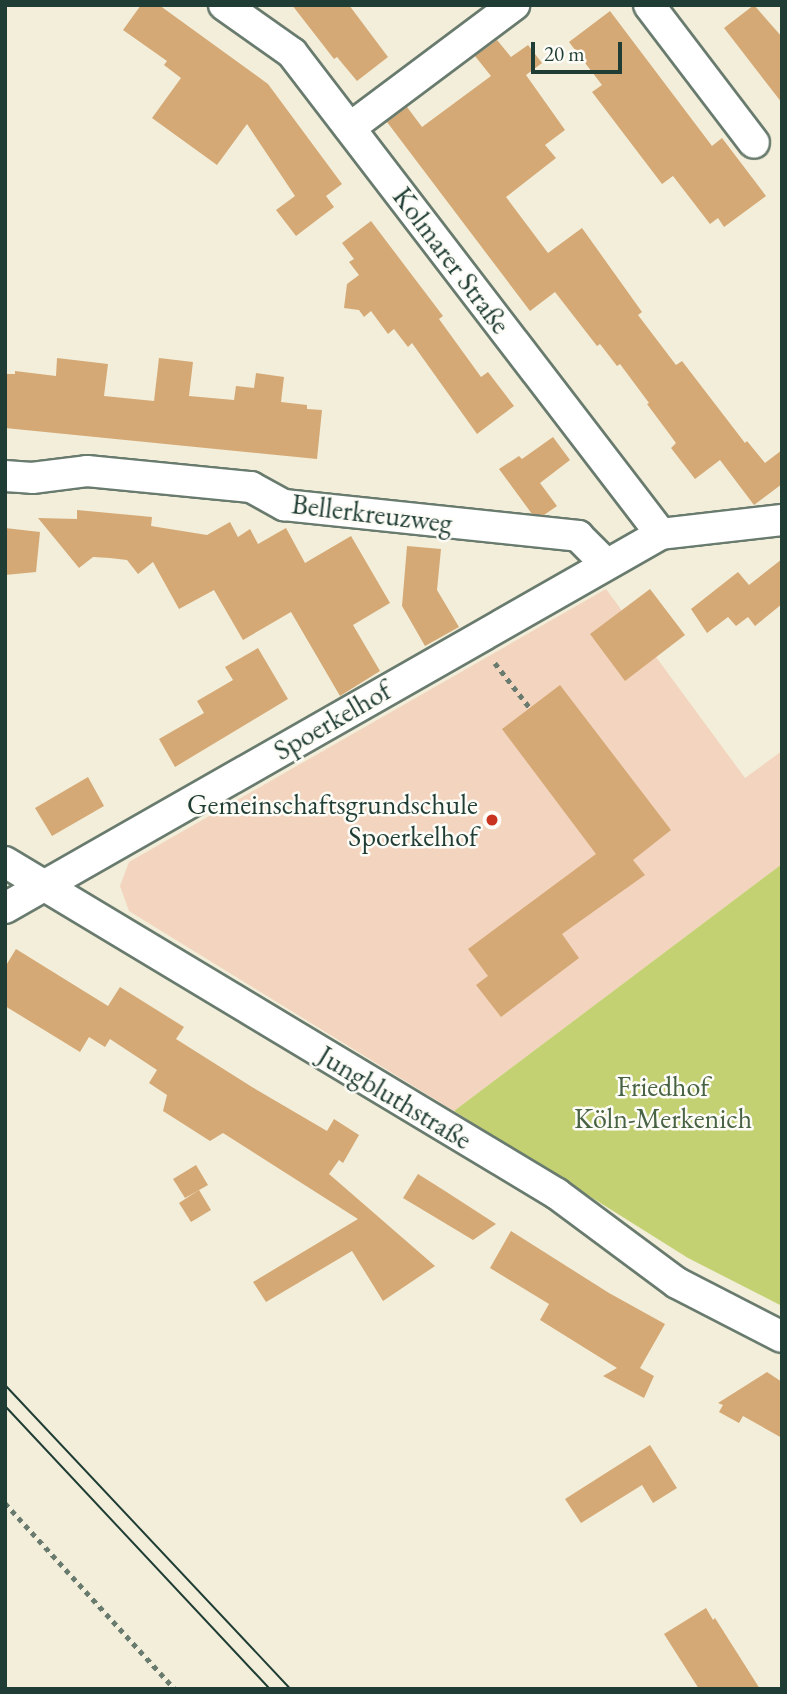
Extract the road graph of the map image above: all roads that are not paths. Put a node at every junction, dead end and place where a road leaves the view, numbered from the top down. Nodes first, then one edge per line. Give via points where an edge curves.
1 (224, 5) edge
2 (514, 5) edge
3 (649, 5) edge
4 (351, 127) junction
5 (754, 143) dead end
6 (5, 476) edge
7 (782, 520) edge
8 (661, 534) junction
9 (605, 564) junction
10 (5, 862) edge
11 (44, 887) junction
12 (5, 908) edge
13 (782, 1337) edge

1 - 4 street, Kolmarer Straße via 292,53
2 - 4 street
3 - 5 street
4 - 8 street, Kolmarer Straße
6 - 9 street, Bellerkreuzweg via 33,478 87,471 251,487 284,505 578,536
7 - 8 street
8 - 9 street, Spoerkelhof
9 - 11 street, Spoerkelhof
10 - 11 street, Jungbluthstraße
11 - 12 street, Spoerkelhof
11 - 13 street, Jungbluthstraße via 557,1194 677,1283

